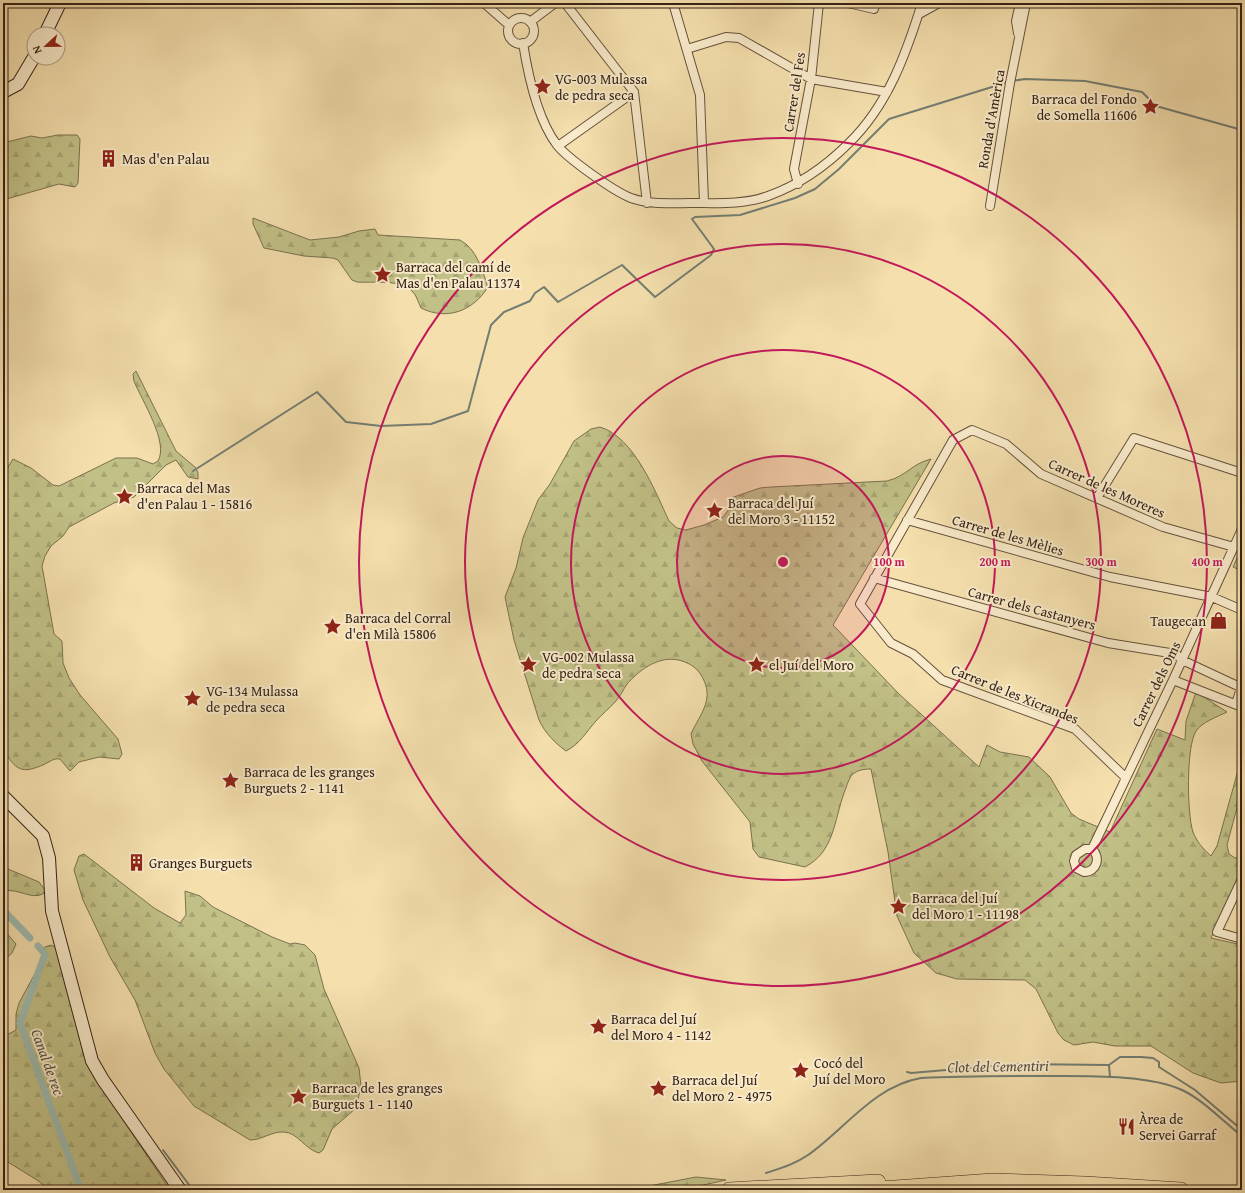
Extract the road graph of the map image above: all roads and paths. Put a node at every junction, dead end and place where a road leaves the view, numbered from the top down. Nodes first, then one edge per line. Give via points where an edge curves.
1 (5, 3) edge
2 (484, 3) edge
3 (555, 3) edge
4 (565, 3) edge
5 (673, 3) edge
6 (819, 3) edge
7 (848, 3) edge
8 (876, 3) edge
9 (922, 3) edge
10 (939, 3) edge
11 (1020, 3) edge
12 (1026, 3) edge
13 (59, 4) edge
14 (3, 6) edge
15 (919, 14) junction
16 (530, 22) junction
17 (509, 25) junction
18 (49, 26) edge
19 (1018, 36) junction
20 (523, 43) junction
21 (687, 49) junction
22 (29, 66) edge
23 (812, 79) junction
24 (3, 92) edge
25 (634, 92) junction
26 (887, 92) junction
27 (558, 146) junction
28 (798, 184) junction
29 (647, 203) junction
30 (704, 203) junction
31 (990, 206) dead end
32 (1242, 473) edge
33 (1096, 498) junction
34 (907, 520) junction
35 (1242, 529) edge
36 (1234, 547) junction
37 (874, 578) junction
38 (1212, 597) junction
39 (1242, 610) edge
40 (1182, 660) junction
41 (1173, 680) junction
42 (1242, 688) edge
43 (1239, 705) edge
44 (1125, 777) junction
45 (3, 796) edge
46 (1092, 849) dead end
47 (1242, 879) edge
48 (1242, 939) edge
49 (919, 1186) junction
50 (180, 1190) edge
51 (729, 1190) edge
52 (867, 1190) edge
53 (1182, 1190) edge

1 - 14 street
2 - 17 street
3 - 16 street
4 - 25 street
5 - 21 street
6 - 23 street, Carrer del Fes
7 - 8 street via 874,9
9 - 15 street
10 - 15 street
11 - 19 street, Ronda d'Amèrica via 1016,21
12 - 19 street, Ronda d'Amèrica
13 - 18 street
15 - 26 street via 906,54
16 - 17 street via 518,18
16 - 20 street via 533,35 530,40
17 - 20 street via 511,39
19 - 31 street, Ronda d'Amèrica
20 - 27 street via 539,109
21 - 23 street via 726,37 739,38
21 - 30 street via 700,95
22 - 24 street via 18,84
23 - 26 street
23 - 28 street, Carrer del Fes via 794,169
25 - 27 street
25 - 29 street
26 - 28 street via 849,143
27 - 29 street via 573,161 605,183 629,198
28 - 30 street via 767,197 745,202
29 - 30 street
32 - 33 street via 1134,438
33 - 34 street, Carrer de les Moreres via 1041,474 1006,444 972,430 953,440
33 - 36 street, Carrer de les Moreres via 1163,527
34 - 37 street
34 - 38 street, Carrer de les Mèlies via 1110,577
35 - 36 street, Carrer dels Oms
36 - 38 street, Carrer dels Oms
37 - 40 street, Carrer dels Castanyers via 1108,643 1176,654
37 - 44 street, Carrer de les Xicrandes via 860,604 891,643 913,654 942,680 1075,729
38 - 39 street, Carrer de les Mèlies
38 - 40 street, Carrer dels Oms
40 - 41 street, Carrer dels Oms
40 - 42 street, Carrer dels Castanyers
41 - 43 street
41 - 44 street, Carrer dels Oms
42 - 43 street
44 - 46 street, Carrer dels Oms
45 - 50 street via 43,836 49,858 52,911 92,1061
47 - 48 street via 1217,932
49 - 51 highway via 901,1182
49 - 52 highway
49 - 53 highway via 993,1181

